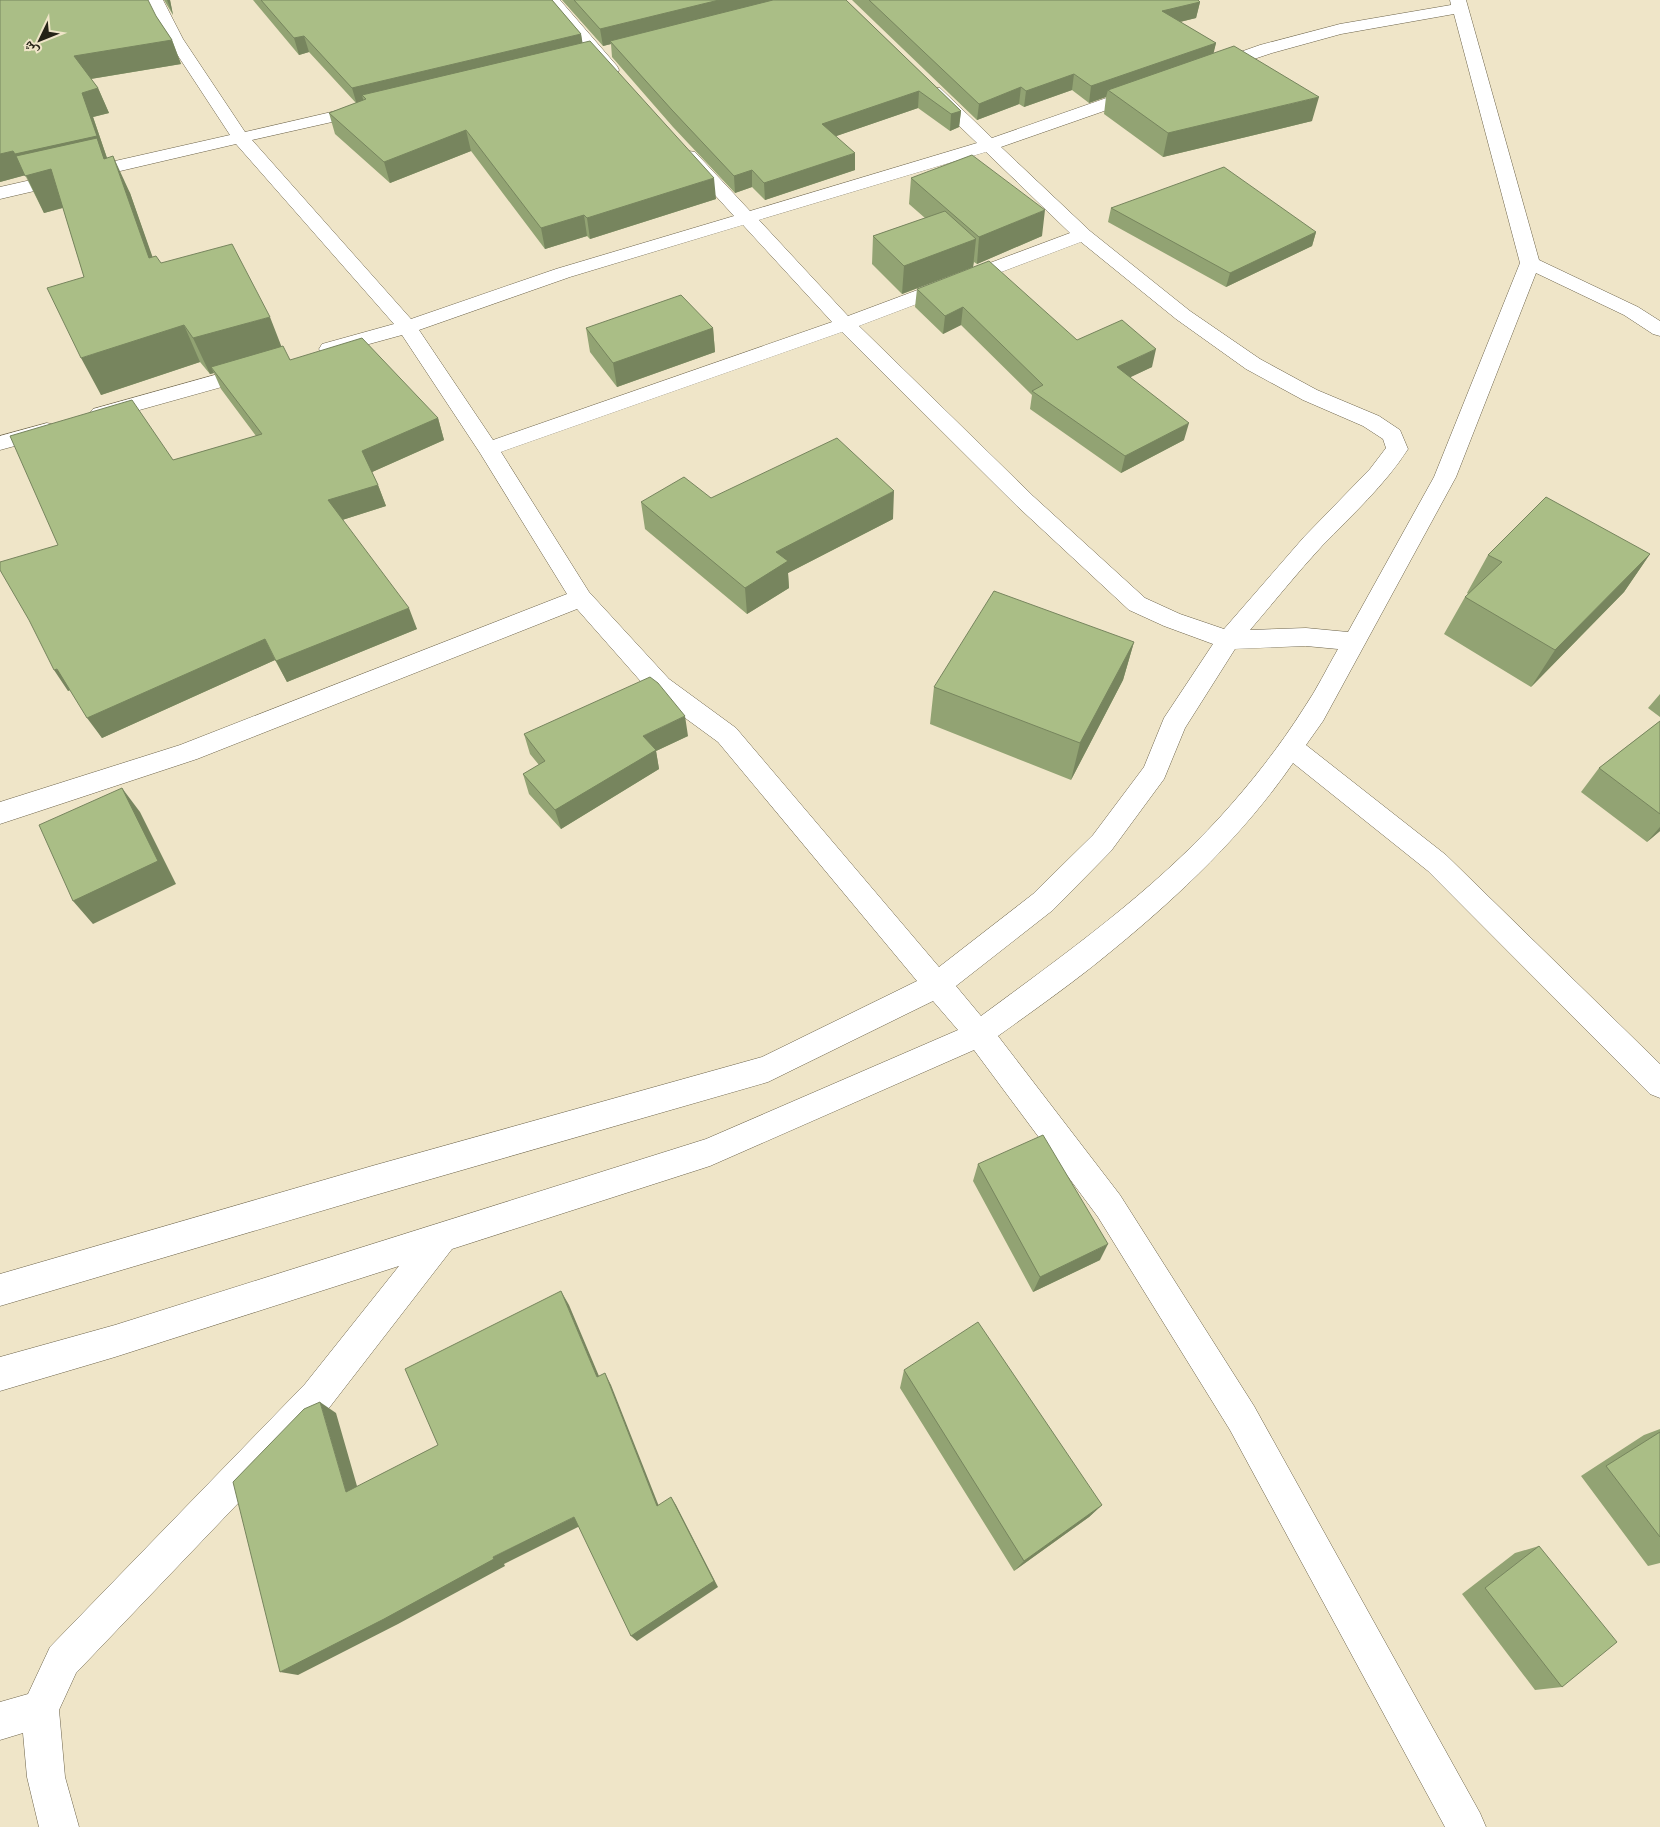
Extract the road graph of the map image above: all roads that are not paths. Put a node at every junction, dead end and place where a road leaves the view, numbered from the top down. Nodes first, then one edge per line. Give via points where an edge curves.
1 (155, 0) edge
2 (550, 0) edge
3 (1460, 4) edge
4 (616, 49) edge
5 (597, 54) junction
6 (578, 59) edge
7 (1203, 71) edge
8 (922, 79) edge
9 (622, 82) edge
10 (1158, 86) edge
11 (386, 104) edge
12 (242, 139) junction
13 (989, 144) junction
14 (679, 146) edge
15 (0, 193) edge
16 (746, 217) junction
17 (1083, 235) junction
18 (1530, 263) junction
19 (845, 324) junction
20 (407, 327) junction
21 (1660, 330) edge
22 (312, 354) edge
23 (274, 365) edge
24 (0, 443) edge
25 (488, 449) junction
26 (580, 598) junction
27 (1228, 640) junction
28 (1354, 641) junction
29 (1290, 747) junction
30 (0, 812) edge
31 (937, 985) junction
32 (979, 1034) junction
33 (1660, 1084) edge
34 (441, 1238) junction
35 (0, 1290) edge
36 (0, 1374) edge
37 (40, 1709) junction
38 (0, 1721) edge
39 (59, 1827) edge
40 (1466, 1827) edge

1 - 12 street via 175,40
2 - 5 street
3 - 7 street via 1266,49
3 - 18 street
4 - 5 street
5 - 6 street
5 - 9 street
8 - 13 street
10 - 13 street
11 - 12 street
12 - 15 street
12 - 20 street
13 - 16 street
13 - 17 street
14 - 16 street
16 - 19 street
16 - 20 street via 563,273
17 - 19 street
17 - 27 street via 1183,315 1252,364 1310,395 1371,421 1392,435 1397,449 1378,474 1312,543
18 - 21 street via 1631,311
18 - 28 street via 1445,477
19 - 25 street
19 - 27 street via 1025,501 1137,604
20 - 22 street
20 - 25 street
23 - 24 street
25 - 26 street
26 - 30 street via 188,752
26 - 31 street via 660,686 727,734
27 - 28 street via 1306,637
27 - 31 street via 1172,725 1155,772 1102,843 1043,902
28 - 29 street via 1314,714
29 - 32 street via 1230,824 1176,878 1104,941
29 - 33 street via 1438,863
31 - 32 street
31 - 35 street via 768,1069
32 - 34 street via 710,1152
32 - 40 street via 1109,1206 1242,1418
34 - 36 street
34 - 37 street via 317,1396 63,1660
37 - 38 street
37 - 39 street via 46,1777

